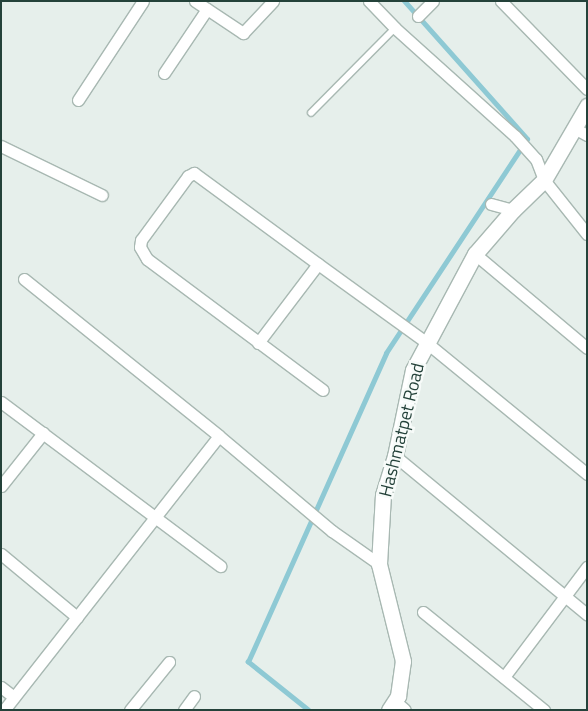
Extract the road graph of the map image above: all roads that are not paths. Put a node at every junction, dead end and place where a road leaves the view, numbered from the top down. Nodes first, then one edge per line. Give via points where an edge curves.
1 (143, 1) edge
2 (195, 1) edge
3 (273, 1) edge
4 (370, 1) edge
5 (433, 1) edge
6 (501, 1) edge
7 (207, 9) junction
8 (418, 16) dead end
9 (395, 28) junction
10 (164, 72) dead end
11 (587, 89) edge
12 (78, 100) dead end
13 (587, 106) edge
14 (311, 113) dead end
15 (580, 131) edge
16 (1, 146) edge
17 (544, 180) junction
18 (102, 195) dead end
19 (491, 204) dead end
20 (513, 210) junction
21 (587, 234) edge
22 (475, 254) junction
23 (318, 264) junction
24 (24, 279) dead end
25 (427, 343) junction
26 (258, 344) junction
27 (587, 348) edge
28 (323, 390) dead end
29 (1, 402) edge
30 (42, 433) junction
31 (219, 436) junction
32 (395, 456) junction
33 (587, 474) edge
34 (1, 486) edge
35 (155, 516) junction
36 (1, 554) edge
37 (379, 564) junction
38 (220, 566) dead end
39 (587, 567) edge
40 (565, 596) junction
41 (423, 612) dead end
42 (587, 614) edge
43 (77, 617) junction
44 (169, 662) dead end
45 (504, 677) junction
46 (1, 687) edge
47 (194, 696) dead end
48 (14, 697) junction
49 (396, 707) edge
50 (4, 710) edge
51 (130, 710) edge
52 (184, 710) edge
53 (544, 710) edge

1 - 12 street
2 - 7 street
3 - 7 street via 243,33
4 - 9 street
5 - 8 street
6 - 11 street
7 - 10 street
9 - 14 lane
9 - 17 street via 515,136 536,159
13 - 15 main road, Hashmatpet Road
15 - 17 main road, Hashmatpet Road
16 - 18 street
17 - 20 main road, Hashmatpet Road
17 - 21 street
19 - 20 street
20 - 22 main road, Hashmatpet Road
22 - 25 main road, Hashmatpet Road
22 - 27 street
23 - 25 street
23 - 26 street
23 - 26 street via 194,172 150,225 140,247 147,258
24 - 31 street
25 - 32 main road, Hashmatpet Road via 413,370
25 - 33 street
26 - 28 street
29 - 30 street
30 - 34 street
30 - 35 street
31 - 35 street
31 - 37 street via 332,531
32 - 37 main road, Hashmatpet Road via 383,495
32 - 40 street
35 - 38 street
35 - 43 street
36 - 43 street
37 - 49 main road, Hashmatpet Road via 403,661
39 - 40 street
40 - 42 street
40 - 45 street
41 - 45 street
43 - 48 street
44 - 51 street
45 - 53 street
46 - 48 street
47 - 52 street
48 - 50 street

